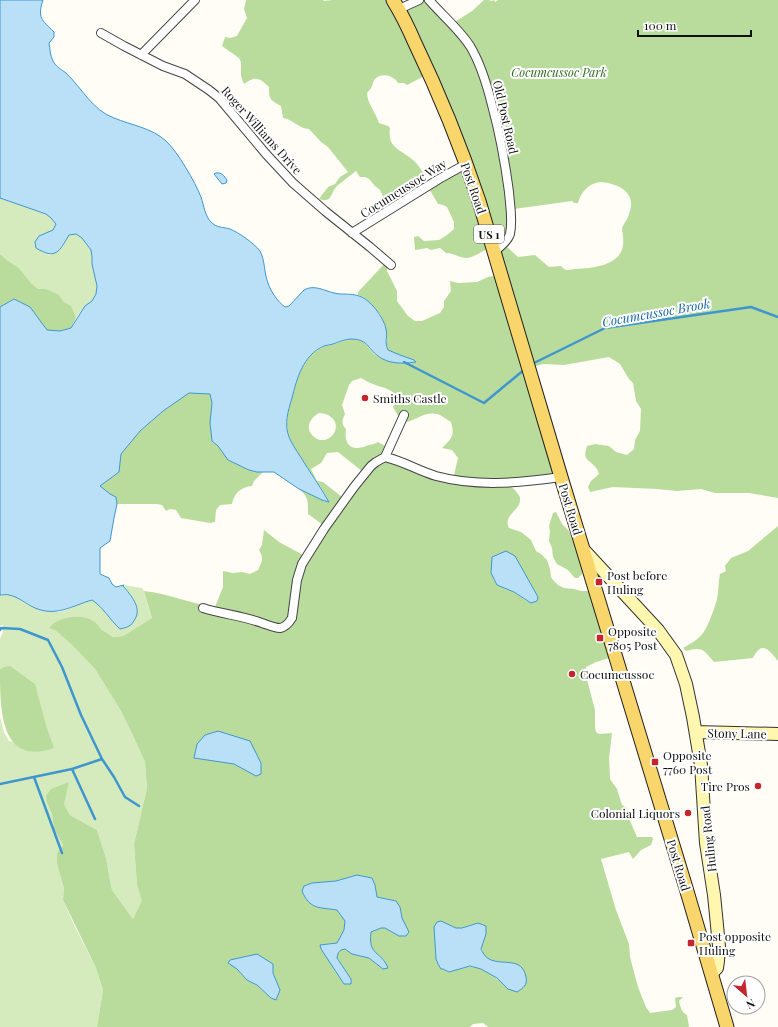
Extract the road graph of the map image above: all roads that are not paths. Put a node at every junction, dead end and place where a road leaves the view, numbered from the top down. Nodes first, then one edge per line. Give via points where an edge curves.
1 (195, 0) edge
2 (419, 0) edge
3 (429, 0) edge
4 (396, 5) edge
5 (101, 33) dead end
6 (141, 55) junction
7 (466, 164) junction
8 (352, 233) junction
9 (494, 252) junction
10 (390, 264) dead end
11 (404, 415) dead end
12 (385, 457) junction
13 (561, 477) junction
14 (583, 549) junction
15 (203, 608) dead end
16 (696, 732) junction
17 (778, 734) edge
18 (712, 973) junction
19 (727, 1027) edge

1 - 6 street
2 - 4 street
3 - 9 street, Old Post Road via 470,46 482,70 491,99 502,144 512,219 508,238
4 - 7 main road, Post Road / US 1 via 428,71
5 - 6 street, Roger Williams Drive
6 - 8 street, Roger Williams Drive via 185,74 219,98 293,183
7 - 8 street, Cocumcussoc Way
7 - 9 main road, Post Road / US 1
8 - 10 street, Roger Williams Drive
9 - 13 main road, Post Road / US 1
11 - 12 street
12 - 13 street via 436,476 468,482 510,483
12 - 15 street via 371,466 350,492 302,564 297,580 292,618 286,626 276,628 252,619
13 - 14 main road, Post Road / US 1
14 - 16 street, Huling Road via 658,630 676,655 686,684
14 - 18 main road, Post Road / US 1
16 - 17 street, Stony Lane
16 - 18 street, Huling Road via 719,946 717,968
18 - 19 main road, Post Road / US 1

